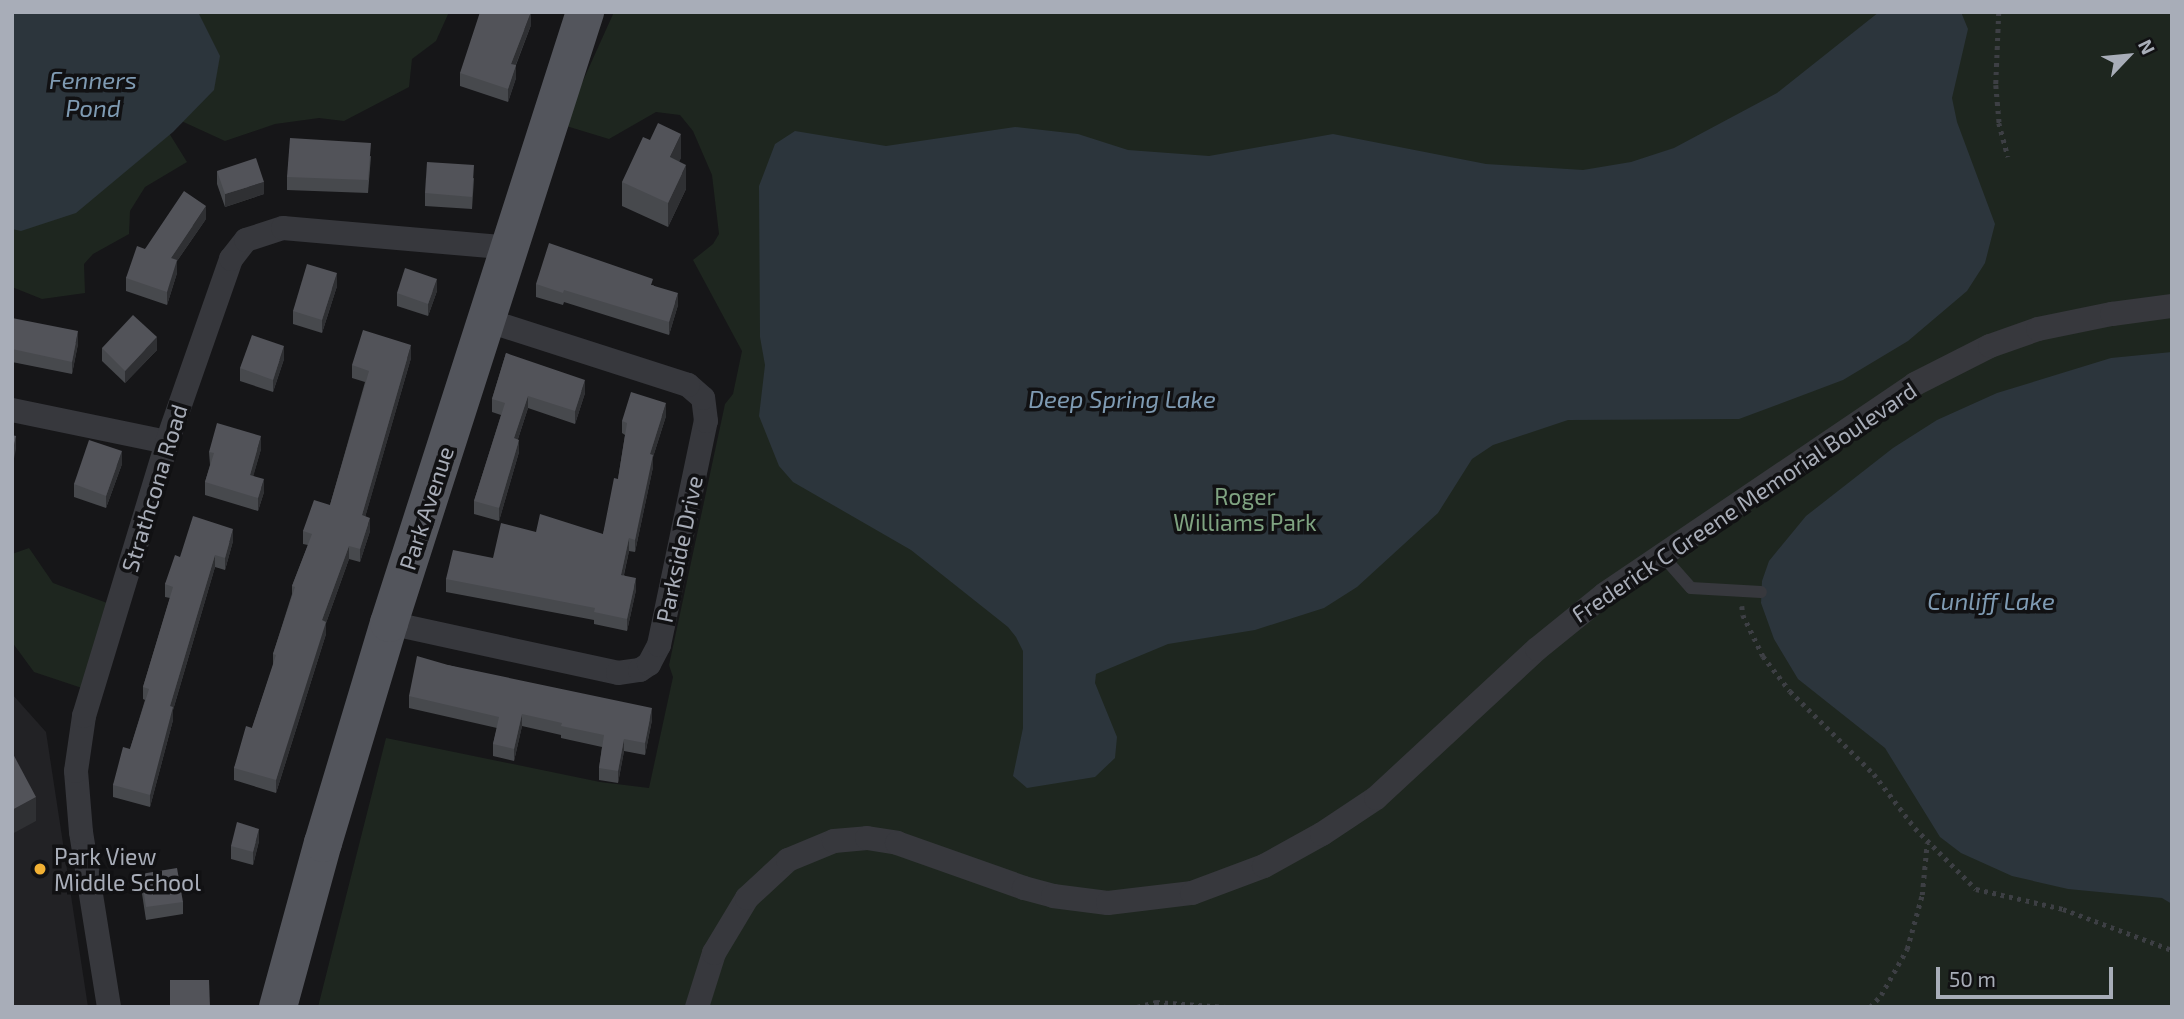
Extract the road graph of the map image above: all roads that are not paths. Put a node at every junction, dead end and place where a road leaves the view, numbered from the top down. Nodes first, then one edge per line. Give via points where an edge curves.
1 (585, 12) edge
2 (510, 248) junction
3 (2172, 306) edge
4 (486, 320) junction
5 (12, 410) edge
6 (167, 442) junction
7 (1661, 554) junction
8 (1761, 592) dead end
9 (389, 623) junction
10 (109, 1007) edge
11 (278, 1007) edge
12 (697, 1007) edge

1 - 2 main road, Park Avenue
2 - 4 main road, Park Avenue
2 - 6 street, Strathcona Road via 283,228 246,240 231,259
3 - 7 street, Frederick C Greene Memorial Boulevard via 2057,325 1965,357 1890,400
4 - 9 main road, Park Avenue
4 - 9 street, Parkside Drive via 688,385 703,398 706,421 659,645 649,664 618,673
5 - 6 street
6 - 10 street, Strathcona Road via 84,716 76,771 80,832
7 - 8 lane via 1691,588
7 - 12 street, Frederick C Greene Memorial Boulevard via 1558,631 1376,798 1264,866 1192,893 1108,902 1024,888 897,843 867,838 834,841 788,860 747,898 714,953
9 - 11 main road, Park Avenue

